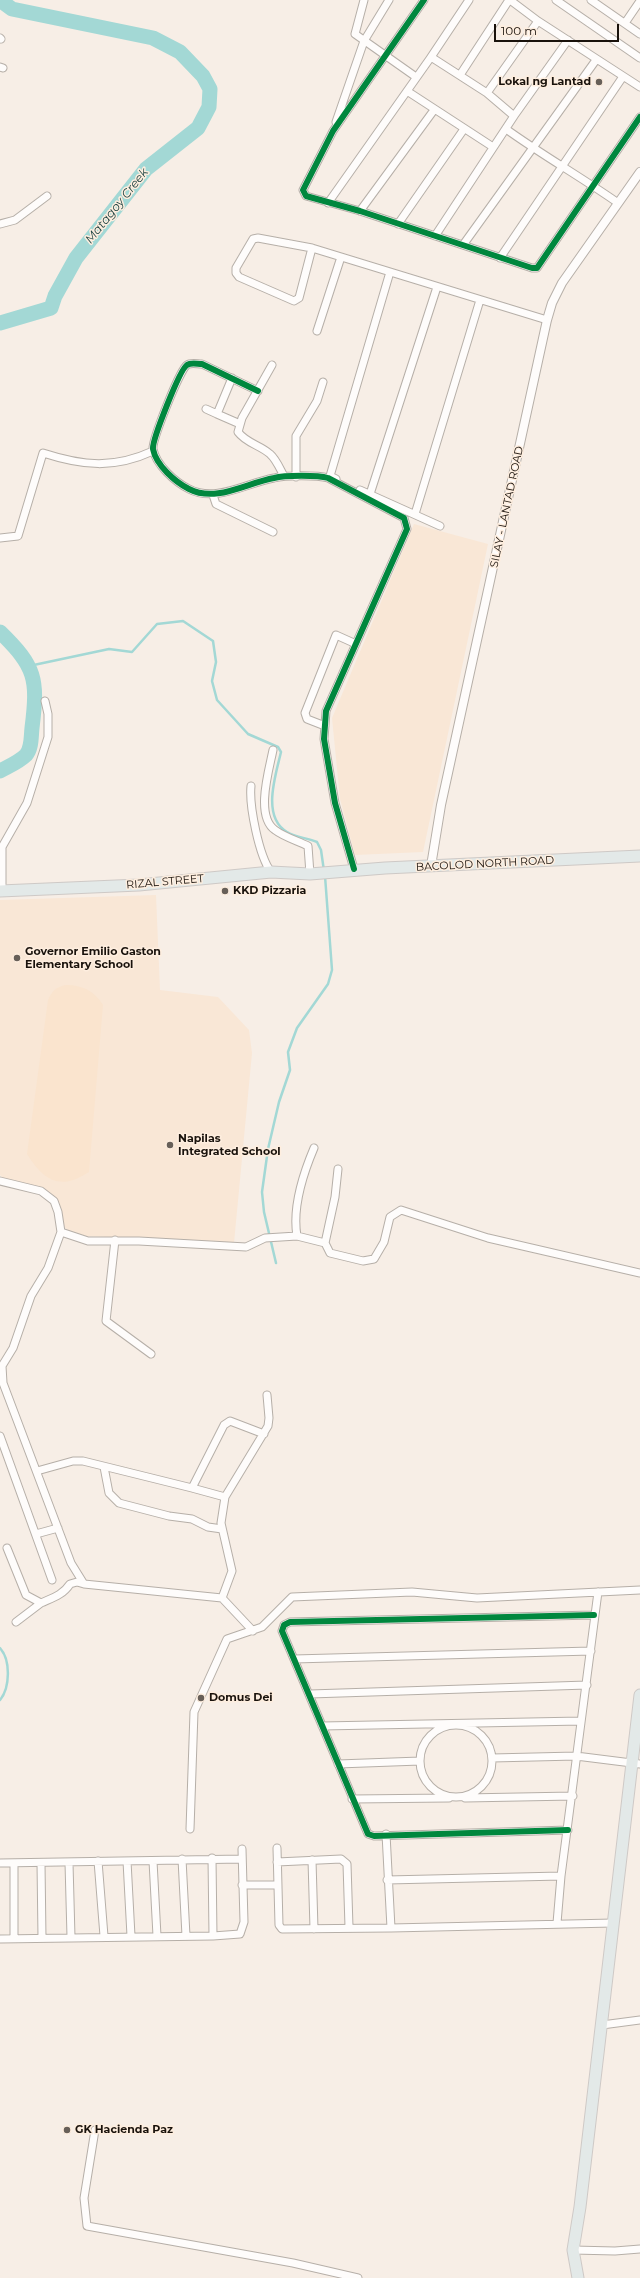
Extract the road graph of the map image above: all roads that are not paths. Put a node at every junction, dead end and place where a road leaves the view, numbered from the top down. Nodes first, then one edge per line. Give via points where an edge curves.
1 (364, 0) edge
2 (389, 0) edge
3 (424, 0) edge
4 (469, 0) edge
5 (510, 0) edge
6 (556, 0) edge
7 (591, 0) edge
8 (640, 1) edge
9 (538, 21) junction
10 (625, 23) junction
11 (640, 34) edge
12 (568, 40) junction
13 (364, 41) junction
14 (385, 55) junction
15 (431, 57) junction
16 (640, 58) edge
17 (596, 60) junction
18 (460, 75) junction
19 (416, 77) junction
20 (622, 78) junction
21 (640, 88) edge
22 (407, 91) junction
23 (487, 93) junction
24 (434, 110) junction
25 (514, 116) junction
26 (640, 117) edge
27 (464, 129) junction
28 (506, 129) junction
29 (333, 131) junction
30 (493, 147) junction
31 (532, 149) junction
32 (562, 166) junction
33 (640, 172) edge
34 (594, 186) junction
35 (47, 196) dead end
36 (328, 203) junction
37 (618, 203) junction
38 (360, 211) junction
39 (0, 224) edge
40 (398, 224) junction
41 (435, 236) junction
42 (463, 245) junction
43 (312, 248) junction
44 (341, 257) junction
45 (500, 258) junction
46 (390, 272) junction
47 (437, 287) junction
48 (480, 300) junction
49 (547, 320) junction
50 (317, 331) dead end
51 (272, 366) dead end
52 (232, 378) junction
53 (323, 382) dead end
54 (258, 391) junction
55 (206, 409) dead end
56 (216, 414) junction
57 (240, 424) junction
58 (153, 451) junction
59 (284, 476) junction
60 (296, 477) junction
61 (370, 494) junction
62 (213, 495) junction
63 (415, 514) junction
64 (440, 526) dead end
65 (273, 532) dead end
66 (0, 538) edge
67 (356, 644) junction
68 (45, 701) dead end
69 (325, 726) junction
70 (273, 750) dead end
71 (251, 786) dead end
72 (640, 856) edge
73 (431, 866) junction
74 (354, 869) junction
75 (272, 872) junction
76 (330, 872) joint
77 (313, 874) junction
78 (1, 891) edge
79 (314, 1148) dead end
80 (338, 1169) dead end
81 (0, 1181) edge
82 (61, 1232) junction
83 (298, 1236) junction
84 (115, 1240) junction
85 (325, 1243) junction
86 (640, 1273) edge
87 (151, 1354) dead end
88 (1, 1380) edge
89 (267, 1395) dead end
90 (264, 1434) junction
91 (0, 1436) edge
92 (104, 1467) junction
93 (37, 1471) junction
94 (192, 1488) junction
95 (225, 1497) junction
96 (58, 1528) junction
97 (222, 1528) junction
98 (36, 1534) junction
99 (7, 1548) dead end
100 (52, 1580) dead end
101 (84, 1584) junction
102 (640, 1590) edge
103 (598, 1592) junction
104 (222, 1598) junction
105 (41, 1603) junction
106 (594, 1615) junction
107 (16, 1622) dead end
108 (252, 1631) junction
109 (591, 1651) junction
110 (294, 1659) junction
111 (587, 1685) junction
112 (310, 1694) junction
113 (640, 1695) edge
114 (581, 1721) junction
115 (452, 1724) junction
116 (322, 1726) junction
117 (576, 1756) junction
118 (492, 1758) junction
119 (420, 1761) junction
120 (338, 1764) junction
121 (637, 1764) edge
122 (573, 1796) junction
123 (457, 1798) junction
124 (352, 1799) junction
125 (190, 1829) dead end
126 (568, 1830) junction
127 (386, 1834) junction
128 (277, 1848) dead end
129 (242, 1849) dead end
130 (212, 1858) junction
131 (182, 1859) junction
132 (242, 1859) junction
133 (312, 1860) junction
134 (98, 1861) junction
135 (127, 1861) junction
136 (153, 1861) junction
137 (277, 1862) junction
138 (41, 1863) junction
139 (69, 1863) junction
140 (0, 1864) edge
141 (14, 1864) junction
142 (561, 1876) junction
143 (387, 1880) junction
144 (242, 1885) junction
145 (277, 1885) junction
146 (557, 1923) junction
147 (613, 1923) junction
148 (349, 1927) junction
149 (389, 1928) junction
150 (314, 1929) junction
151 (104, 1936) junction
152 (131, 1936) junction
153 (157, 1936) junction
154 (186, 1936) junction
155 (213, 1936) junction
156 (71, 1937) junction
157 (42, 1938) junction
158 (0, 1939) edge
159 (14, 1939) junction
160 (640, 2020) edge
161 (602, 2026) junction
162 (95, 2130) dead end
163 (640, 2249) edge
164 (574, 2250) junction
165 (358, 2278) edge
166 (578, 2278) edge

1 - 13 street via 355,33
2 - 13 street
3 - 14 street
4 - 15 street
5 - 9 street
5 - 18 street
6 - 16 street
7 - 10 street
8 - 10 street
9 - 12 street
9 - 23 street
10 - 11 street
12 - 17 street
12 - 25 street
13 - 14 street
13 - 29 street
14 - 19 street
14 - 29 street
15 - 18 street
15 - 19 street
17 - 20 street
17 - 31 street
18 - 23 street
19 - 22 street
20 - 21 street
20 - 32 street
22 - 24 street
22 - 36 street
23 - 25 street
24 - 27 street
24 - 38 street
25 - 28 street
26 - 34 street
27 - 30 street
27 - 40 street
28 - 30 street
28 - 31 street
29 - 36 street via 303,190 306,196
30 - 41 street
31 - 32 street
31 - 42 street
32 - 34 street
32 - 45 street
33 - 37 street, SILAY - LANTAD ROAD
34 - 37 street
34 - 45 street via 541,265 532,268
35 - 39 street via 15,220
36 - 38 street
37 - 49 street, SILAY - LANTAD ROAD via 562,283
38 - 40 street
40 - 41 street
41 - 42 street
42 - 45 street
43 - 43 street via 256,238 236,268 236,273 294,301 299,298
43 - 44 street
44 - 46 street
44 - 50 street
46 - 47 street
46 - 61 street via 330,476
47 - 48 street
47 - 61 street
48 - 49 street
48 - 63 street
49 - 73 street, SILAY - LANTAD ROAD via 441,805
51 - 54 street
52 - 54 street
52 - 56 street
52 - 58 street via 202,364 187,365 158,425
53 - 60 street via 317,401 296,436
54 - 57 street
55 - 56 street
56 - 57 street
57 - 59 street via 238,432 244,439 269,453
58 - 62 street via 160,464 178,483 198,493
58 - 66 street via 124,462 85,464 43,453 18,536
59 - 60 street
59 - 62 street
60 - 67 street via 328,478 404,518 407,522 407,529
61 - 63 street
62 - 65 street via 216,504
63 - 64 street
67 - 69 street via 326,711
67 - 69 street via 336,635 305,713 307,719
68 - 78 street via 48,737 27,803 2,847
69 - 74 street via 324,739 335,803
70 - 77 street via 264,798 266,819 274,830 308,846
71 - 75 street via 250,798 254,819 265,864
72 - 73 main road, BACOLOD NORTH ROAD
73 - 74 main road, BACOLOD NORTH ROAD
74 - 76 main road, BACOLOD NORTH ROAD
75 - 77 main road, RIZAL STREET
75 - 78 main road, RIZAL STREET via 140,885
76 - 77 main road, RIZAL STREET
79 - 83 street via 304,1174 295,1222
80 - 85 street
81 - 82 street via 41,1191 54,1201
82 - 84 street via 88,1241
82 - 88 street via 48,1268 31,1296 13,1348 2,1366
83 - 84 street via 265,1238 246,1247
83 - 85 street
84 - 87 street via 106,1321
85 - 86 street via 330,1252 363,1261 374,1259 384,1242 390,1217 401,1210 488,1238
88 - 93 street
89 - 90 street via 269,1418
90 - 94 street via 243,1424 227,1422
90 - 95 street via 238,1472
91 - 98 street
92 - 93 street via 73,1461
92 - 94 street
92 - 97 street via 109,1493 119,1503 164,1515 192,1519 208,1527
93 - 96 street
94 - 95 street
95 - 97 street
96 - 98 street
96 - 101 street via 71,1563
97 - 104 street via 232,1571
98 - 100 street
99 - 105 street via 26,1595
101 - 104 street
101 - 105 street via 70,1584 57,1596
102 - 103 street
103 - 106 street
103 - 108 street via 477,1598 412,1592 295,1596 272,1620
104 - 108 street
105 - 107 street
106 - 109 street
106 - 110 street via 290,1622 284,1625 282,1631
108 - 125 street via 225,1642 194,1712
109 - 110 street
109 - 111 street
110 - 112 street
111 - 112 street
111 - 114 street
112 - 116 street
113 - 121 main road
114 - 115 street
114 - 117 street
115 - 116 street
115 - 118 street via 474,1729 489,1746
115 - 119 street via 430,1735 423,1745
116 - 120 street
117 - 118 street
117 - 121 street
117 - 122 street
118 - 123 street via 489,1774 480,1788 469,1795
119 - 120 street
119 - 123 street via 425,1781 434,1790 445,1796
120 - 124 street
121 - 147 main road
122 - 123 street
122 - 126 street
123 - 124 street
124 - 127 street via 368,1834
126 - 127 street
126 - 142 street
127 - 143 street
128 - 137 street
129 - 132 street
130 - 131 street
130 - 132 street
130 - 155 street
131 - 136 street
131 - 154 street
132 - 144 street
133 - 137 street
133 - 148 street via 345,1860
133 - 150 street
134 - 135 street
134 - 139 street
134 - 151 street
135 - 136 street
135 - 152 street
136 - 153 street
137 - 145 street
138 - 139 street
138 - 141 street
138 - 157 street
139 - 156 street
140 - 141 street
141 - 159 street
142 - 143 street
142 - 146 street
143 - 149 street
144 - 145 street
144 - 155 street via 243,1929 240,1934
145 - 150 street via 279,1925 282,1929
146 - 147 street
146 - 149 street
147 - 161 main road
148 - 149 street
148 - 150 street
151 - 152 street
151 - 156 street
152 - 153 street
153 - 154 street
154 - 155 street
156 - 157 street
157 - 159 street
158 - 159 street
160 - 161 street
161 - 164 main road
162 - 165 street via 84,2198 87,2226 293,2263
163 - 164 street
164 - 166 main road

